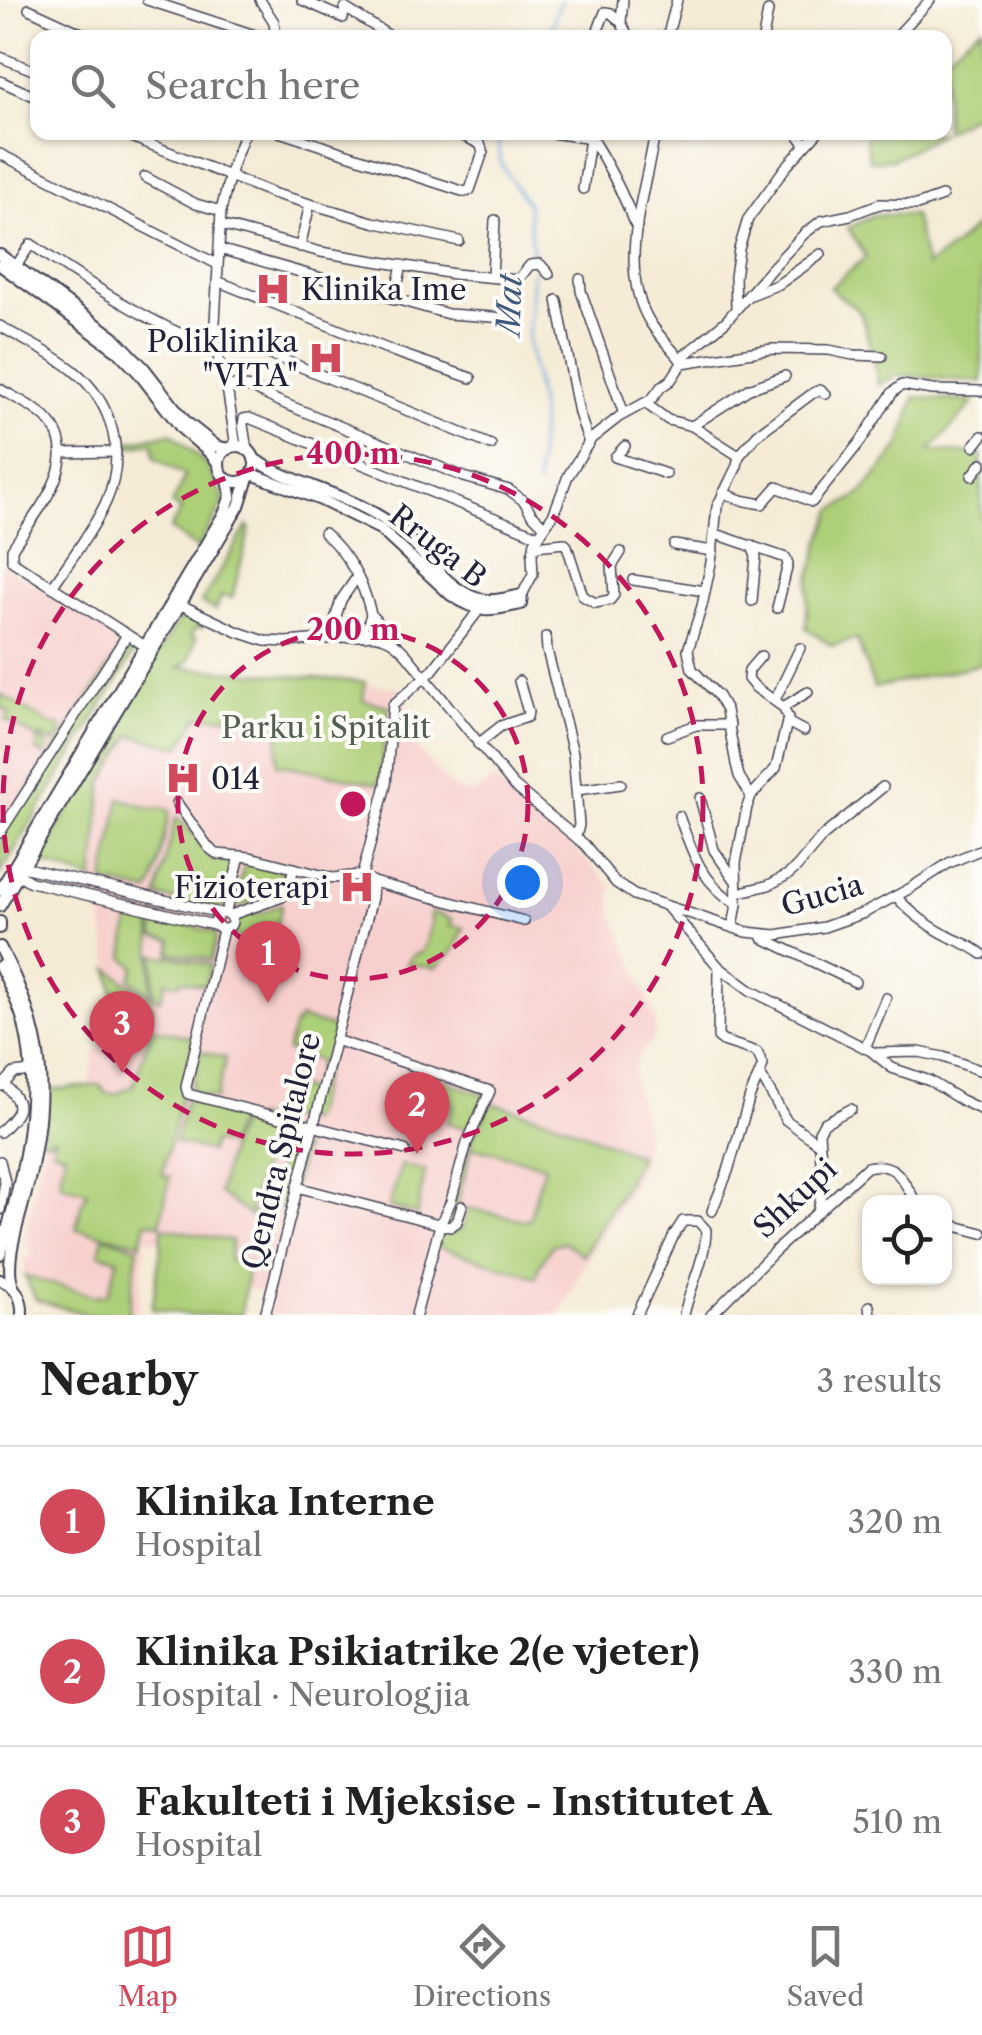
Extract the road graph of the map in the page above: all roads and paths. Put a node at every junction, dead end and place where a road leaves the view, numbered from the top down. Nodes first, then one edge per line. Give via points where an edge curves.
1 (148, 0) edge
2 (260, 0) edge
3 (302, 0) edge
4 (622, 0) edge
5 (677, 0) edge
6 (930, 0) edge
7 (29, 8) dead end
8 (768, 12) dead end
9 (621, 22) junction
10 (75, 30) edge
11 (240, 30) edge
12 (275, 30) edge
13 (380, 30) edge
14 (598, 30) edge
15 (626, 30) edge
16 (669, 30) edge
17 (765, 30) edge
18 (902, 30) edge
19 (0, 57) edge
20 (30, 69) edge
21 (1, 83) edge
22 (30, 95) edge
23 (139, 140) edge
24 (242, 140) edge
25 (306, 140) edge
26 (332, 140) edge
27 (472, 140) edge
28 (589, 140) edge
29 (593, 140) edge
30 (653, 140) edge
31 (802, 140) edge
32 (811, 140) edge
33 (806, 145) junction
34 (329, 147) junction
35 (0, 154) edge
36 (145, 177) dead end
37 (229, 177) junction
38 (584, 190) dead end
39 (942, 196) dead end
40 (310, 204) junction
41 (221, 212) junction
42 (495, 220) dead end
43 (220, 225) junction
44 (637, 227) junction
45 (459, 241) dead end
46 (300, 247) junction
47 (219, 249) junction
48 (821, 254) dead end
49 (0, 255) edge
50 (217, 264) junction
51 (0, 265) edge
52 (402, 265) junction
53 (16, 266) junction
54 (548, 274) dead end
55 (492, 278) junction
56 (580, 279) dead end
57 (217, 281) junction
58 (748, 296) junction
59 (394, 300) junction
60 (558, 300) dead end
61 (735, 310) junction
62 (507, 318) dead end
63 (0, 326) edge
64 (215, 335) junction
65 (216, 349) junction
66 (882, 356) dead end
67 (681, 361) junction
68 (785, 376) dead end
69 (470, 378) dead end
70 (225, 385) junction
71 (0, 389) edge
72 (982, 390) edge
73 (826, 394) dead end
74 (645, 403) junction
75 (624, 414) junction
76 (692, 426) junction
77 (982, 436) edge
78 (590, 443) junction
79 (491, 444) dead end
80 (624, 446) dead end
81 (974, 446) dead end
82 (241, 451) junction
83 (116, 452) junction
84 (62, 453) junction
85 (739, 456) junction
86 (982, 463) edge
87 (220, 464) junction
88 (666, 474) dead end
89 (250, 476) junction
90 (972, 476) dead end
91 (228, 480) junction
92 (723, 493) junction
93 (324, 533) dead end
94 (716, 534) junction
95 (539, 536) junction
96 (674, 545) dead end
97 (751, 545) junction
98 (713, 551) junction
99 (621, 552) dead end
100 (357, 577) junction
101 (632, 580) dead end
102 (52, 587) junction
103 (705, 591) junction
104 (522, 595) junction
105 (752, 601) dead end
106 (176, 602) junction
107 (777, 608) dead end
108 (479, 610) junction
109 (371, 614) junction
110 (127, 635) junction
111 (365, 636) junction
112 (380, 636) junction
113 (546, 637) dead end
114 (329, 638) junction
115 (145, 646) junction
116 (800, 648) dead end
117 (761, 656) dead end
118 (425, 678) junction
119 (520, 682) dead end
120 (808, 692) dead end
121 (779, 704) junction
122 (787, 722) junction
123 (730, 724) junction
124 (67, 728) junction
125 (804, 731) dead end
126 (667, 736) dead end
127 (89, 741) junction
128 (478, 744) junction
129 (621, 784) dead end
130 (883, 787) dead end
131 (577, 790) junction
132 (752, 796) junction
133 (700, 798) dead end
134 (177, 803) dead end
135 (678, 816) dead end
136 (0, 832) edge
137 (576, 837) junction
138 (982, 850) edge
139 (240, 856) junction
140 (294, 868) junction
141 (17, 869) junction
142 (362, 875) junction
143 (735, 880) junction
144 (31, 882) junction
145 (374, 882) junction
146 (4, 891) edge
147 (896, 896) junction
148 (737, 899) junction
149 (0, 906) edge
150 (666, 906) junction
151 (226, 913) junction
152 (524, 921) dead end
153 (220, 928) junction
154 (733, 928) junction
155 (756, 934) junction
156 (0, 947) edge
157 (982, 954) edge
158 (0, 966) edge
159 (719, 967) junction
160 (855, 982) dead end
161 (886, 998) dead end
162 (335, 1040) junction
163 (870, 1050) junction
164 (927, 1066) junction
165 (32, 1071) junction
166 (982, 1071) edge
167 (760, 1074) junction
168 (2, 1086) edge
169 (851, 1109) dead end
170 (982, 1110) edge
171 (313, 1125) junction
172 (0, 1132) edge
173 (820, 1144) junction
174 (405, 1150) dead end
175 (0, 1162) edge
176 (297, 1187) junction
177 (912, 1195) edge
178 (462, 1206) dead end
179 (0, 1210) edge
180 (712, 1210) dead end
181 (818, 1214) junction
182 (440, 1224) junction
183 (952, 1225) edge
184 (982, 1234) edge
185 (0, 1254) edge
186 (0, 1280) edge
187 (13, 1287) junction
188 (22, 1309) edge
189 (32, 1315) edge
190 (265, 1315) edge
191 (416, 1315) edge
192 (638, 1315) edge
193 (684, 1315) edge
194 (711, 1315) edge

1 - 11 street
2 - 12 street
3 - 13 street via 343,18 344,8
4 - 9 street
5 - 16 street
6 - 18 street
7 - 10 street
8 - 17 street
9 - 14 street via 606,12
9 - 15 street
19 - 20 street
21 - 22 street
23 - 37 street
24 - 37 street
25 - 34 street
26 - 34 street
27 - 34 street via 482,152 464,192
28 - 38 street
29 - 44 street
30 - 44 street
31 - 33 street
32 - 33 street
33 - 61 street via 748,219
35 - 50 street
36 - 41 street
37 - 40 street
37 - 41 street
39 - 58 street via 821,221
40 - 45 street
40 - 46 street
41 - 43 street
42 - 55 street
43 - 46 street
43 - 47 street
44 - 67 street via 633,260 644,308
46 - 52 street
47 - 50 street
47 - 59 street
48 - 58 street via 780,284
49 - 53 main road, Rruga B
50 - 57 street
51 - 87 main road via 118,351 182,430
52 - 55 street
52 - 59 street
53 - 65 street via 31,244 84,281
53 - 82 main road, Rruga B via 113,336 186,422 216,446
54 - 55 street via 540,264 530,265 518,280
56 - 75 street
57 - 64 street
57 - 69 street
58 - 61 street
59 - 62 street via 448,314
60 - 78 street
61 - 67 street
63 - 83 street via 88,384 106,411
64 - 65 street
64 - 79 street
65 - 70 street
66 - 67 street via 772,349
67 - 74 street
68 - 76 street via 749,389
70 - 82 street
70 - 95 street via 264,392 508,490 524,501
71 - 84 street via 48,419
72 - 92 street via 902,385 814,500 780,488 762,504
73 - 85 street via 813,393
74 - 75 street
74 - 76 street via 668,420
75 - 78 street
76 - 85 street
77 - 81 street
78 - 95 street
80 - 88 street via 616,457
82 - 87 main road via 222,455
82 - 89 main road via 254,468
82 - 95 street via 249,418
82 - 104 main road, Rruga B via 385,520 468,594 487,600
83 - 84 street
83 - 102 street via 106,502
84 - 102 street via 57,477 11,555
85 - 92 street
86 - 90 street
87 - 91 main road
89 - 91 main road
89 - 106 main road via 239,506
89 - 108 main road, Rruga B via 380,529 450,596
91 - 106 main road via 228,506
92 - 94 street
93 - 100 street
94 - 97 street
94 - 98 street
95 - 99 street via 568,546 583,596 595,604 614,595 612,566
95 - 104 street
96 - 98 street
97 - 105 street
97 - 107 street via 788,560
98 - 103 street
100 - 109 street
100 - 114 street
101 - 103 street
102 - 110 street
103 - 123 street via 688,656 723,703
104 - 108 main road, Rruga B via 521,604
106 - 114 street via 256,639
106 - 115 main road
106 - 141 main road
108 - 118 street
109 - 111 street
109 - 112 street
110 - 115 street
110 - 124 street
111 - 112 street
111 - 114 street
112 - 118 street via 398,645
113 - 131 street
115 - 127 main road
116 - 121 street
117 - 121 street via 748,679
118 - 128 street
118 - 142 street via 392,708 386,785
119 - 128 street via 527,718 501,726
120 - 121 street
121 - 122 street
122 - 125 street
122 - 132 street via 776,768
123 - 126 street via 696,725
123 - 132 street via 736,764
124 - 127 street
124 - 136 street
127 - 141 main road
128 - 137 street via 520,792
129 - 131 street
130 - 148 street via 822,836 798,868
131 - 137 street
132 - 143 street
133 - 143 street via 714,850
134 - 139 street via 212,852
135 - 148 street via 702,873
137 - 150 street, Gucia via 630,893
138 - 147 street, Gucia
139 - 140 street
139 - 151 street
140 - 142 street via 333,878
140 - 151 street via 285,895
141 - 144 street
141 - 146 main road
141 - 151 street
142 - 145 street
143 - 148 street
144 - 146 street
144 - 153 street
145 - 152 street
145 - 162 street, Qendra Spitalore
146 - 149 main road
147 - 155 street, Gucia via 824,926
147 - 157 street
148 - 154 street
150 - 154 street, Gucia
150 - 159 street
151 - 153 street
153 - 171 street via 188,1093
154 - 155 street, Gucia
155 - 160 street
156 - 187 main road via 26,1002 41,1071 35,1151 9,1266
158 - 165 main road via 20,1011
159 - 163 street via 750,990
159 - 167 street via 717,1034 760,1054
161 - 163 street
162 - 171 street, Qendra Spitalore
162 - 182 street via 490,1090
163 - 164 street via 904,1051
163 - 164 street via 892,1068
164 - 166 street
164 - 170 street
165 - 168 street via 16,1072
165 - 185 main road via 25,1150
167 - 173 street via 786,1120
167 - 180 street
168 - 172 street via 19,1108
169 - 173 street via 824,1123
171 - 174 street
171 - 176 street, Qendra Spitalore
173 - 181 street
175 - 179 street
176 - 182 street
176 - 190 street, Qendra Spitalore
177 - 181 street, Shkupi via 894,1170 874,1165
178 - 182 street via 456,1225
181 - 194 street, Shkupi
182 - 191 street
183 - 184 street
186 - 187 main road
187 - 188 main road
188 - 189 main road
192 - 193 street via 674,1235 683,1221 698,1221 706,1246

